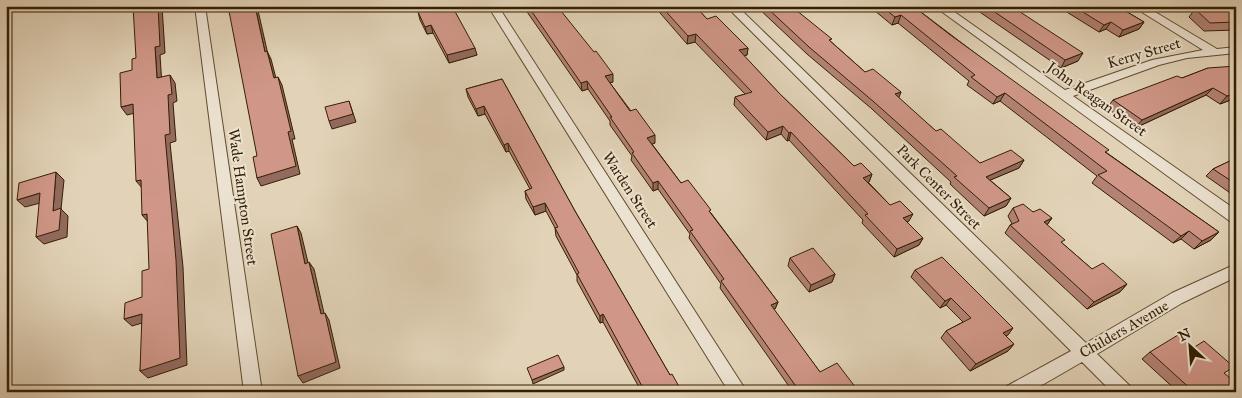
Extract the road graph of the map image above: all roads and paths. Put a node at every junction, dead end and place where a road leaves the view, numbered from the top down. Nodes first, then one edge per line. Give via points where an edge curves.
1 (200, 6) edge
2 (493, 6) edge
3 (731, 6) edge
4 (939, 6) edge
5 (1137, 6) edge
6 (1236, 50) edge
7 (1215, 52) junction
8 (1063, 95) junction
9 (1236, 218) edge
10 (1236, 270) edge
11 (1084, 353) junction
12 (253, 392) edge
13 (739, 392) edge
14 (1013, 392) edge
15 (1124, 392) edge

1 - 12 street, Wade Hampton Street
2 - 13 street, Warden Street
3 - 11 street, Park Center Street
4 - 8 street, John Reagan Street
5 - 7 street
6 - 7 street, Kerry Street
7 - 8 street, Kerry Street via 1156,62
8 - 9 street, John Reagan Street
10 - 11 street, Childers Avenue via 1177,298
11 - 14 street, Childers Avenue
11 - 15 street, Park Center Street

